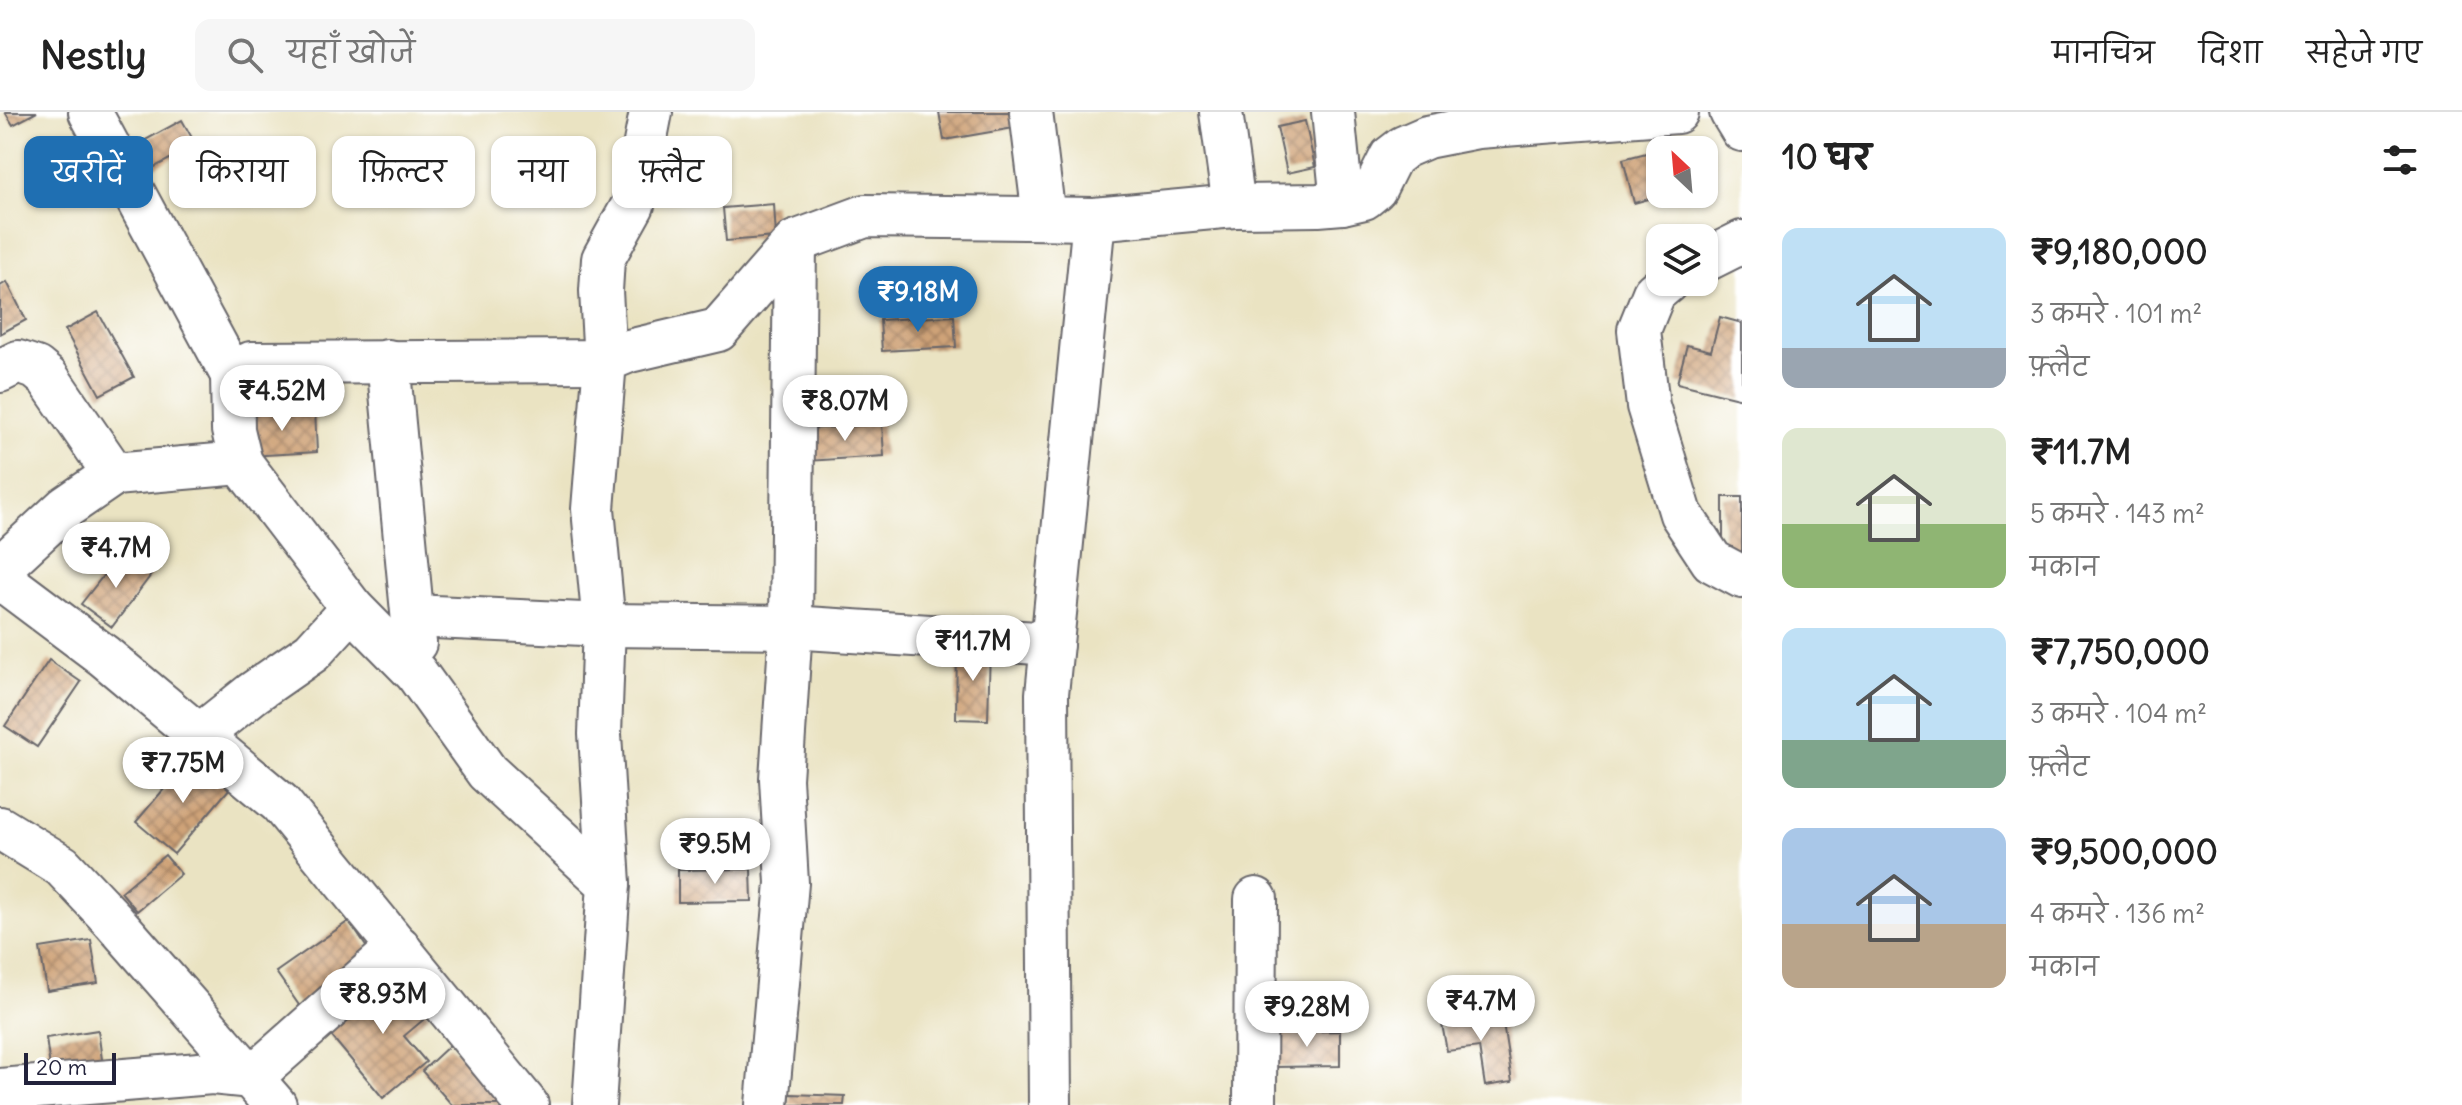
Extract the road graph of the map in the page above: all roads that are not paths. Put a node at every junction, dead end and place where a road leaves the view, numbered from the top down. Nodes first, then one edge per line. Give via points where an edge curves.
1 (90, 112) edge
2 (651, 112) edge
3 (1031, 112) edge
4 (1221, 112) edge
5 (1333, 112) edge
6 (1677, 112) edge
7 (1731, 112) edge
8 (1742, 130) edge
9 (1342, 203) junction
10 (1234, 206) junction
11 (1044, 218) junction
12 (1094, 219) junction
13 (795, 242) junction
14 (1742, 242) edge
15 (1718, 254) edge
16 (1653, 296) edge
17 (388, 361) junction
18 (605, 361) junction
19 (0, 371) edge
20 (232, 375) junction
21 (241, 463) junction
22 (114, 474) junction
23 (0, 568) edge
24 (1742, 577) edge
25 (0, 578) edge
26 (352, 608) junction
27 (413, 616) junction
28 (604, 625) junction
29 (791, 627) junction
30 (1052, 644) junction
31 (416, 673) junction
32 (199, 736) junction
33 (0, 828) edge
34 (43, 854) junction
35 (0, 859) edge
36 (609, 884) junction
37 (1256, 899) dead end
38 (399, 947) junction
39 (0, 1090) edge
40 (264, 1091) edge
41 (527, 1105) edge
42 (594, 1105) edge
43 (767, 1105) edge
44 (1050, 1105) edge
45 (1255, 1105) edge

1 - 20 street
2 - 18 street via 633,205 603,259
3 - 11 street
4 - 10 street
5 - 9 street
6 - 9 street via 1478,127 1427,137 1391,157 1375,189 1364,198
7 - 8 street
9 - 10 street
10 - 12 street
11 - 12 street
11 - 13 street via 865,216
12 - 30 street
13 - 18 street via 718,330
13 - 29 street
14 - 15 street
16 - 24 street via 1639,330 1648,406 1681,514 1712,561
17 - 18 street
17 - 20 street via 251,363
17 - 27 street
18 - 28 street via 593,509
19 - 22 street via 18,362 48,378
20 - 21 street via 233,430
21 - 22 street
21 - 26 street
22 - 23 street via 66,507
25 - 32 street
26 - 31 street
26 - 32 street via 312,652
27 - 28 street
27 - 31 street
28 - 29 street
28 - 36 street via 600,734
29 - 30 street
29 - 43 street via 781,779 787,883
30 - 44 street via 1047,694
31 - 36 street via 487,772
32 - 38 street via 280,803
33 - 34 street
34 - 35 street
34 - 40 street via 62,866 113,920
36 - 42 street
37 - 45 street
38 - 40 street
38 - 41 street
39 - 40 street via 212,1073

